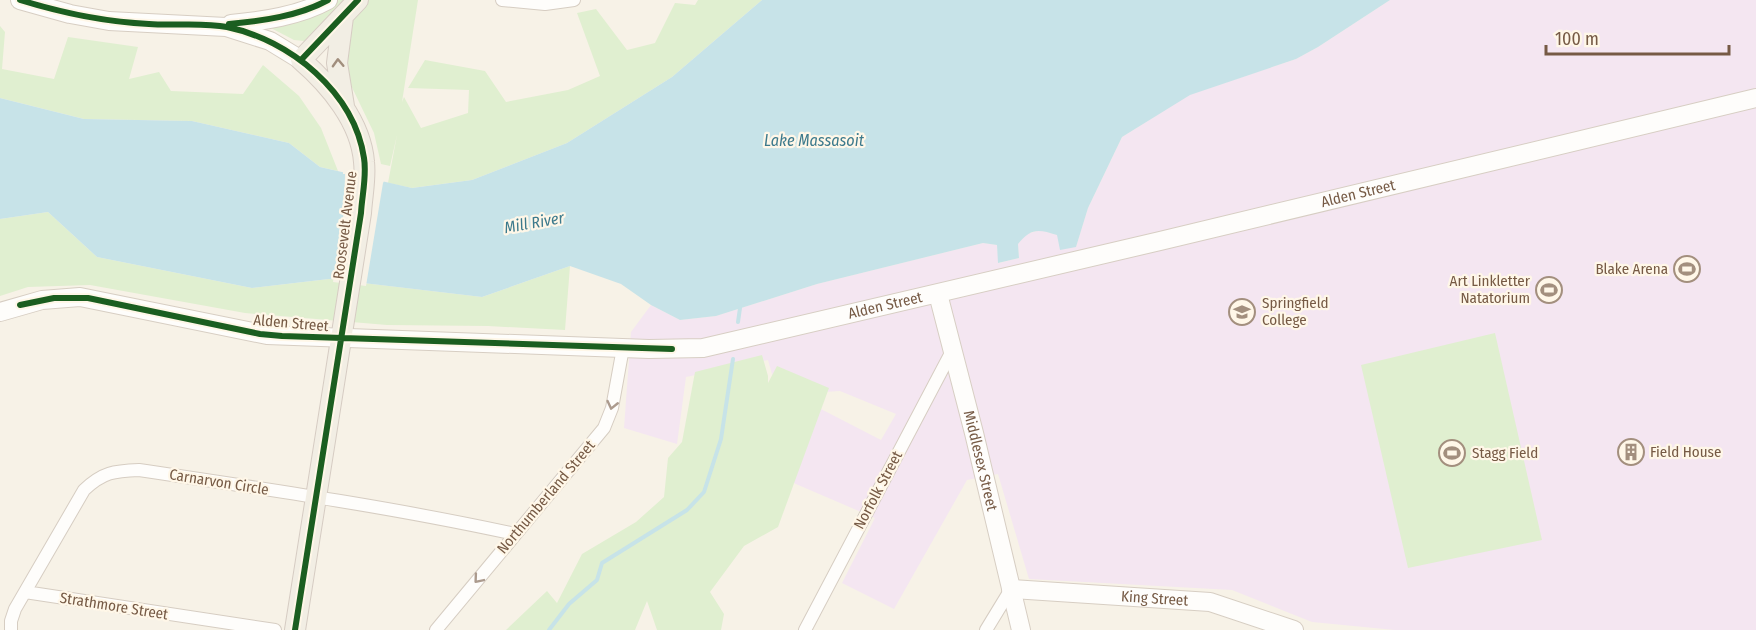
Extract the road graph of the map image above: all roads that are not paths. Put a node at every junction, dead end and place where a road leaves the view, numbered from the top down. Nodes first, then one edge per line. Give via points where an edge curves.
1 (20, 0) edge
2 (328, 0) edge
3 (358, 0) edge
4 (502, 0) edge
5 (574, 0) edge
6 (343, 16) junction
7 (217, 25) junction
8 (301, 60) junction
9 (1756, 98) edge
10 (344, 109) junction
11 (938, 294) junction
12 (0, 312) edge
13 (340, 339) junction
14 (623, 348) junction
15 (952, 351) junction
16 (316, 497) junction
17 (515, 534) junction
18 (1011, 589) junction
19 (25, 592) junction
20 (11, 630) edge
21 (275, 630) edge
22 (295, 630) edge
23 (436, 630) edge
24 (804, 630) edge
25 (986, 630) edge
26 (1021, 630) edge
27 (1294, 630) edge

1 - 7 main road, Roosevelt Avenue via 109,21
2 - 7 main road via 268,19
3 - 6 main road
4 - 5 street via 556,4
6 - 8 main road
10 -> 6 main road via 338,63
7 - 8 main road, Roosevelt Avenue via 270,41
8 - 10 main road, Roosevelt Avenue
9 - 11 main road, Alden Street
10 - 13 main road, Roosevelt Avenue via 357,133 364,163 361,213
11 - 14 main road, Alden Street via 703,348
11 - 15 main road, Middlesex Street
12 - 13 main road, Alden Street via 42,300 80,297 260,334
13 - 14 main road, Alden Street
13 - 16 main road, Roosevelt Avenue
14 -> 17 street, Northumberland Street via 604,428
15 - 18 main road, Middlesex Street
15 - 24 street, Norfolk Street
16 - 17 street, Carnarvon Circle
16 - 19 street, Carnarvon Circle via 139,470 105,474 84,490
16 - 22 main road, Roosevelt Avenue
17 -> 23 street, Northumberland Street
18 - 25 street
18 - 26 main road, Middlesex Street
18 - 27 main road, King Street via 1210,602
19 - 20 street, Carnarvon Circle via 15,609
19 - 21 street, Strathmore Street

